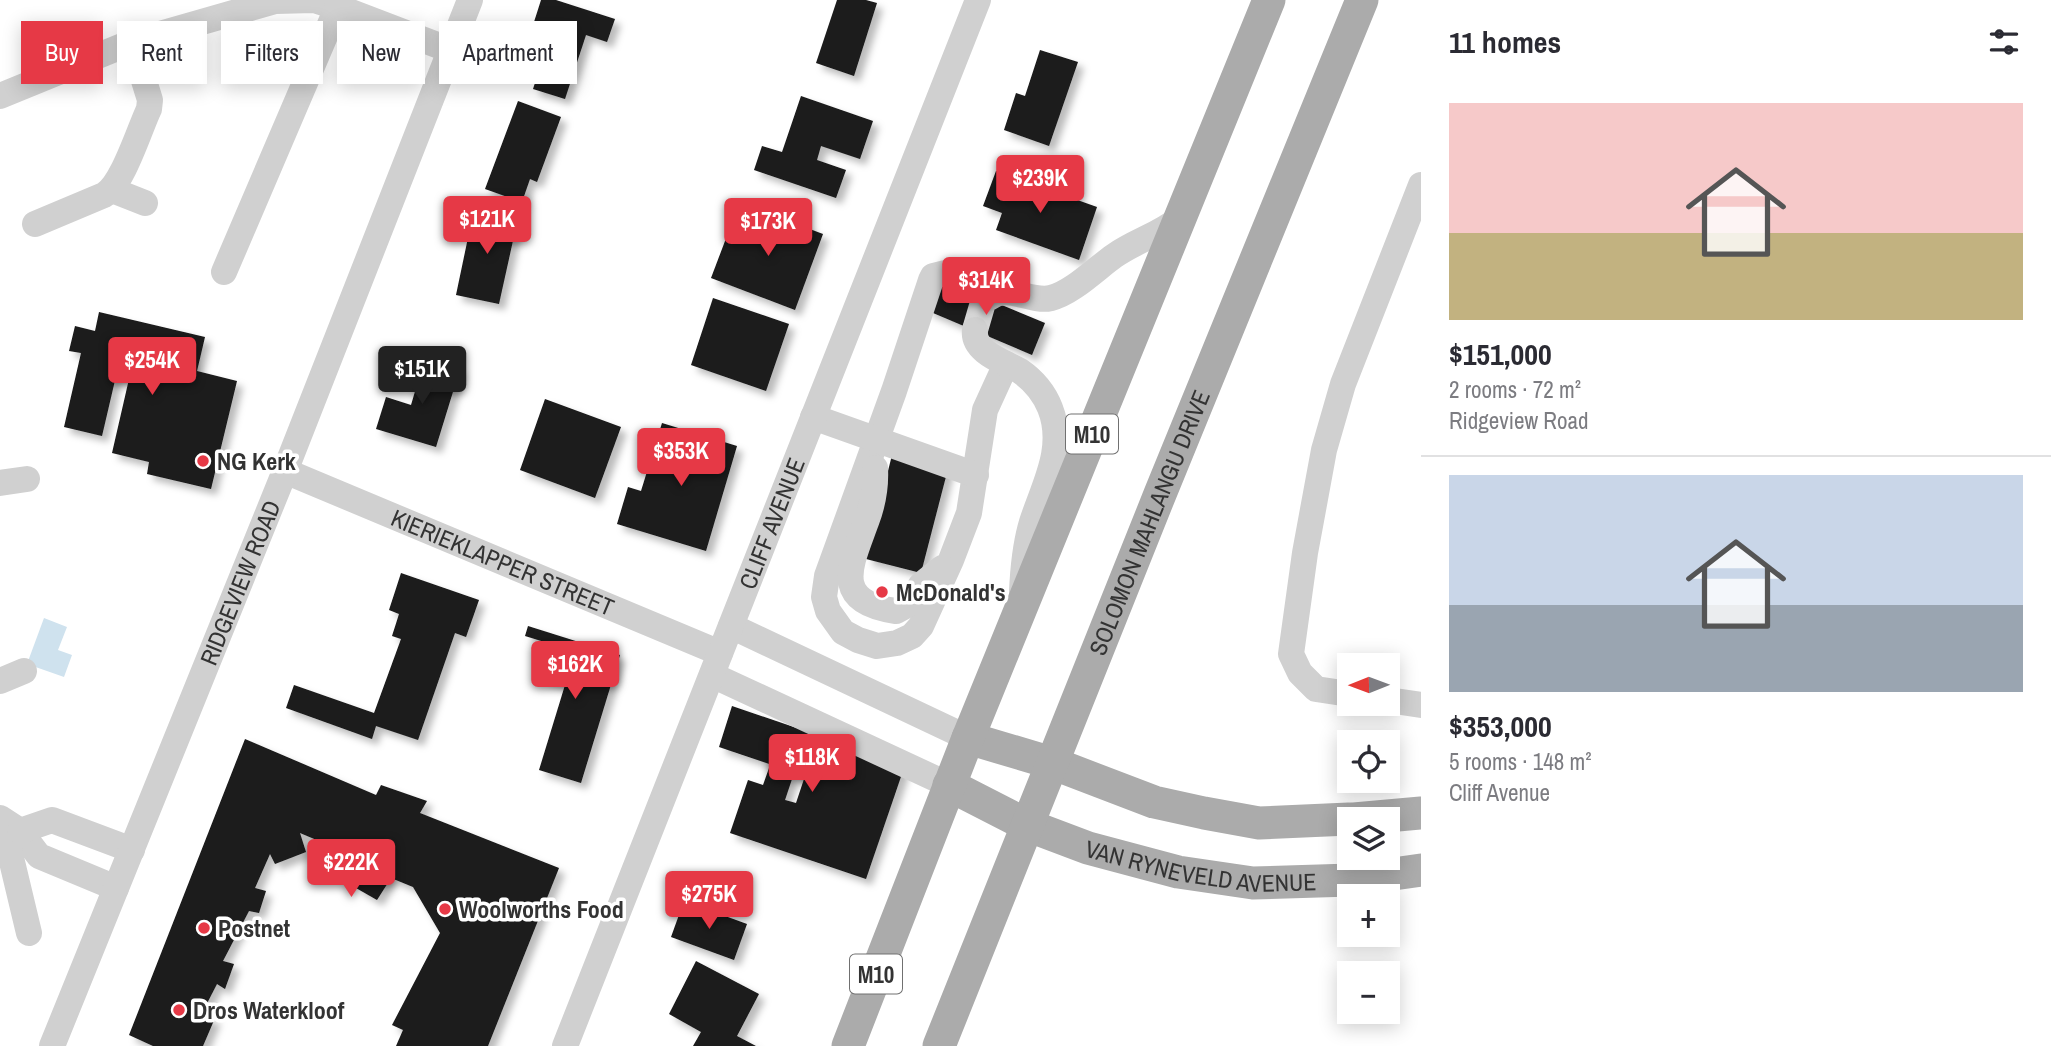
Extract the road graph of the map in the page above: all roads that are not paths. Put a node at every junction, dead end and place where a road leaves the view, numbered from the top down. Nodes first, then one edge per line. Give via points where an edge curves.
1 (470, 0) edge
2 (978, 0) edge
3 (1269, 0) edge
4 (1362, 0) edge
5 (337, 8) junction
6 (205, 21) edge
7 (462, 21) edge
8 (439, 46) edge
9 (117, 48) edge
10 (439, 78) edge
11 (145, 84) edge
12 (0, 96) edge
13 (112, 190) junction
14 (1418, 201) edge
15 (145, 203) dead end
16 (1180, 218) junction
17 (34, 224) dead end
18 (225, 272) dead end
19 (975, 330) dead end
20 (1006, 364) junction
21 (813, 418) junction
22 (875, 441) junction
23 (285, 471) junction
24 (976, 475) junction
25 (27, 479) dead end
26 (0, 483) edge
27 (951, 560) junction
28 (1022, 604) junction
29 (731, 626) junction
30 (716, 664) junction
31 (1337, 692) edge
32 (1400, 702) edge
33 (1421, 705) edge
34 (968, 738) junction
35 (1052, 763) junction
36 (949, 785) junction
37 (1421, 813) edge
38 (1400, 815) edge
39 (1337, 820) edge
40 (7, 823) edge
41 (1027, 825) junction
42 (132, 850) junction
43 (1421, 870) edge
44 (116, 888) junction
45 (29, 933) dead end
46 (52, 1046) edge
47 (565, 1046) edge
48 (848, 1046) edge
49 (939, 1046) edge

1 - 7 street, RIDGEVIEW ROAD
2 - 21 street, CLIFF AVENUE
3 - 16 main road, M10
4 - 35 main road, SOLOMON MAHLANGU DRIVE
5 - 6 street via 314,0 275,1
5 - 8 street
5 - 18 street
9 - 12 street
10 - 23 street, RIDGEVIEW ROAD
11 - 13 street via 149,109
13 - 15 street
13 - 17 street
14 - 31 street via 1343,384 1324,450 1304,554 1291,654 1300,673 1316,689
16 - 22 street via 1060,295 1042,299 996,295 945,273 933,275
16 - 28 main road, M10
19 - 20 street via 982,349
20 - 24 street via 985,410
20 - 28 street via 1037,386 1050,407 1056,433 1053,465 1023,561
21 - 22 street
21 - 29 street, CLIFF AVENUE
22 - 24 street
22 - 27 street via 873,501 851,563 853,591 885,610 903,609 928,578
22 - 27 street via 827,576 824,597 835,623 843,632 877,646 912,636
23 - 30 street, KIERIEKLAPPER STREET
23 - 42 street, RIDGEVIEW ROAD
24 - 27 street via 969,513
25 - 26 street
28 - 34 main road, M10
29 - 30 street, CLIFF AVENUE
29 - 34 street
30 - 36 street, KIERIEKLAPPER STREET
30 - 47 street, CLIFF AVENUE
32 - 33 street
34 - 35 main road, VAN RYNEVELD AVENUE
34 - 36 main road, M10
35 - 39 main road, VAN RYNEVELD AVENUE via 1154,802 1204,813 1259,823
35 - 41 main road, SOLOMON MAHLANGU DRIVE
36 - 41 main road, VAN RYNEVELD AVENUE
36 - 48 main road, M10
37 - 38 main road, VAN RYNEVELD AVENUE
40 - 42 street via 52,820
40 - 44 street via 39,856
40 - 45 street
41 - 43 main road, VAN RYNEVELD AVENUE via 1088,848 1178,872 1253,883 1351,880
41 - 49 main road, SOLOMON MAHLANGU DRIVE
42 - 44 street, RIDGEVIEW ROAD
44 - 46 street, RIDGEVIEW ROAD

